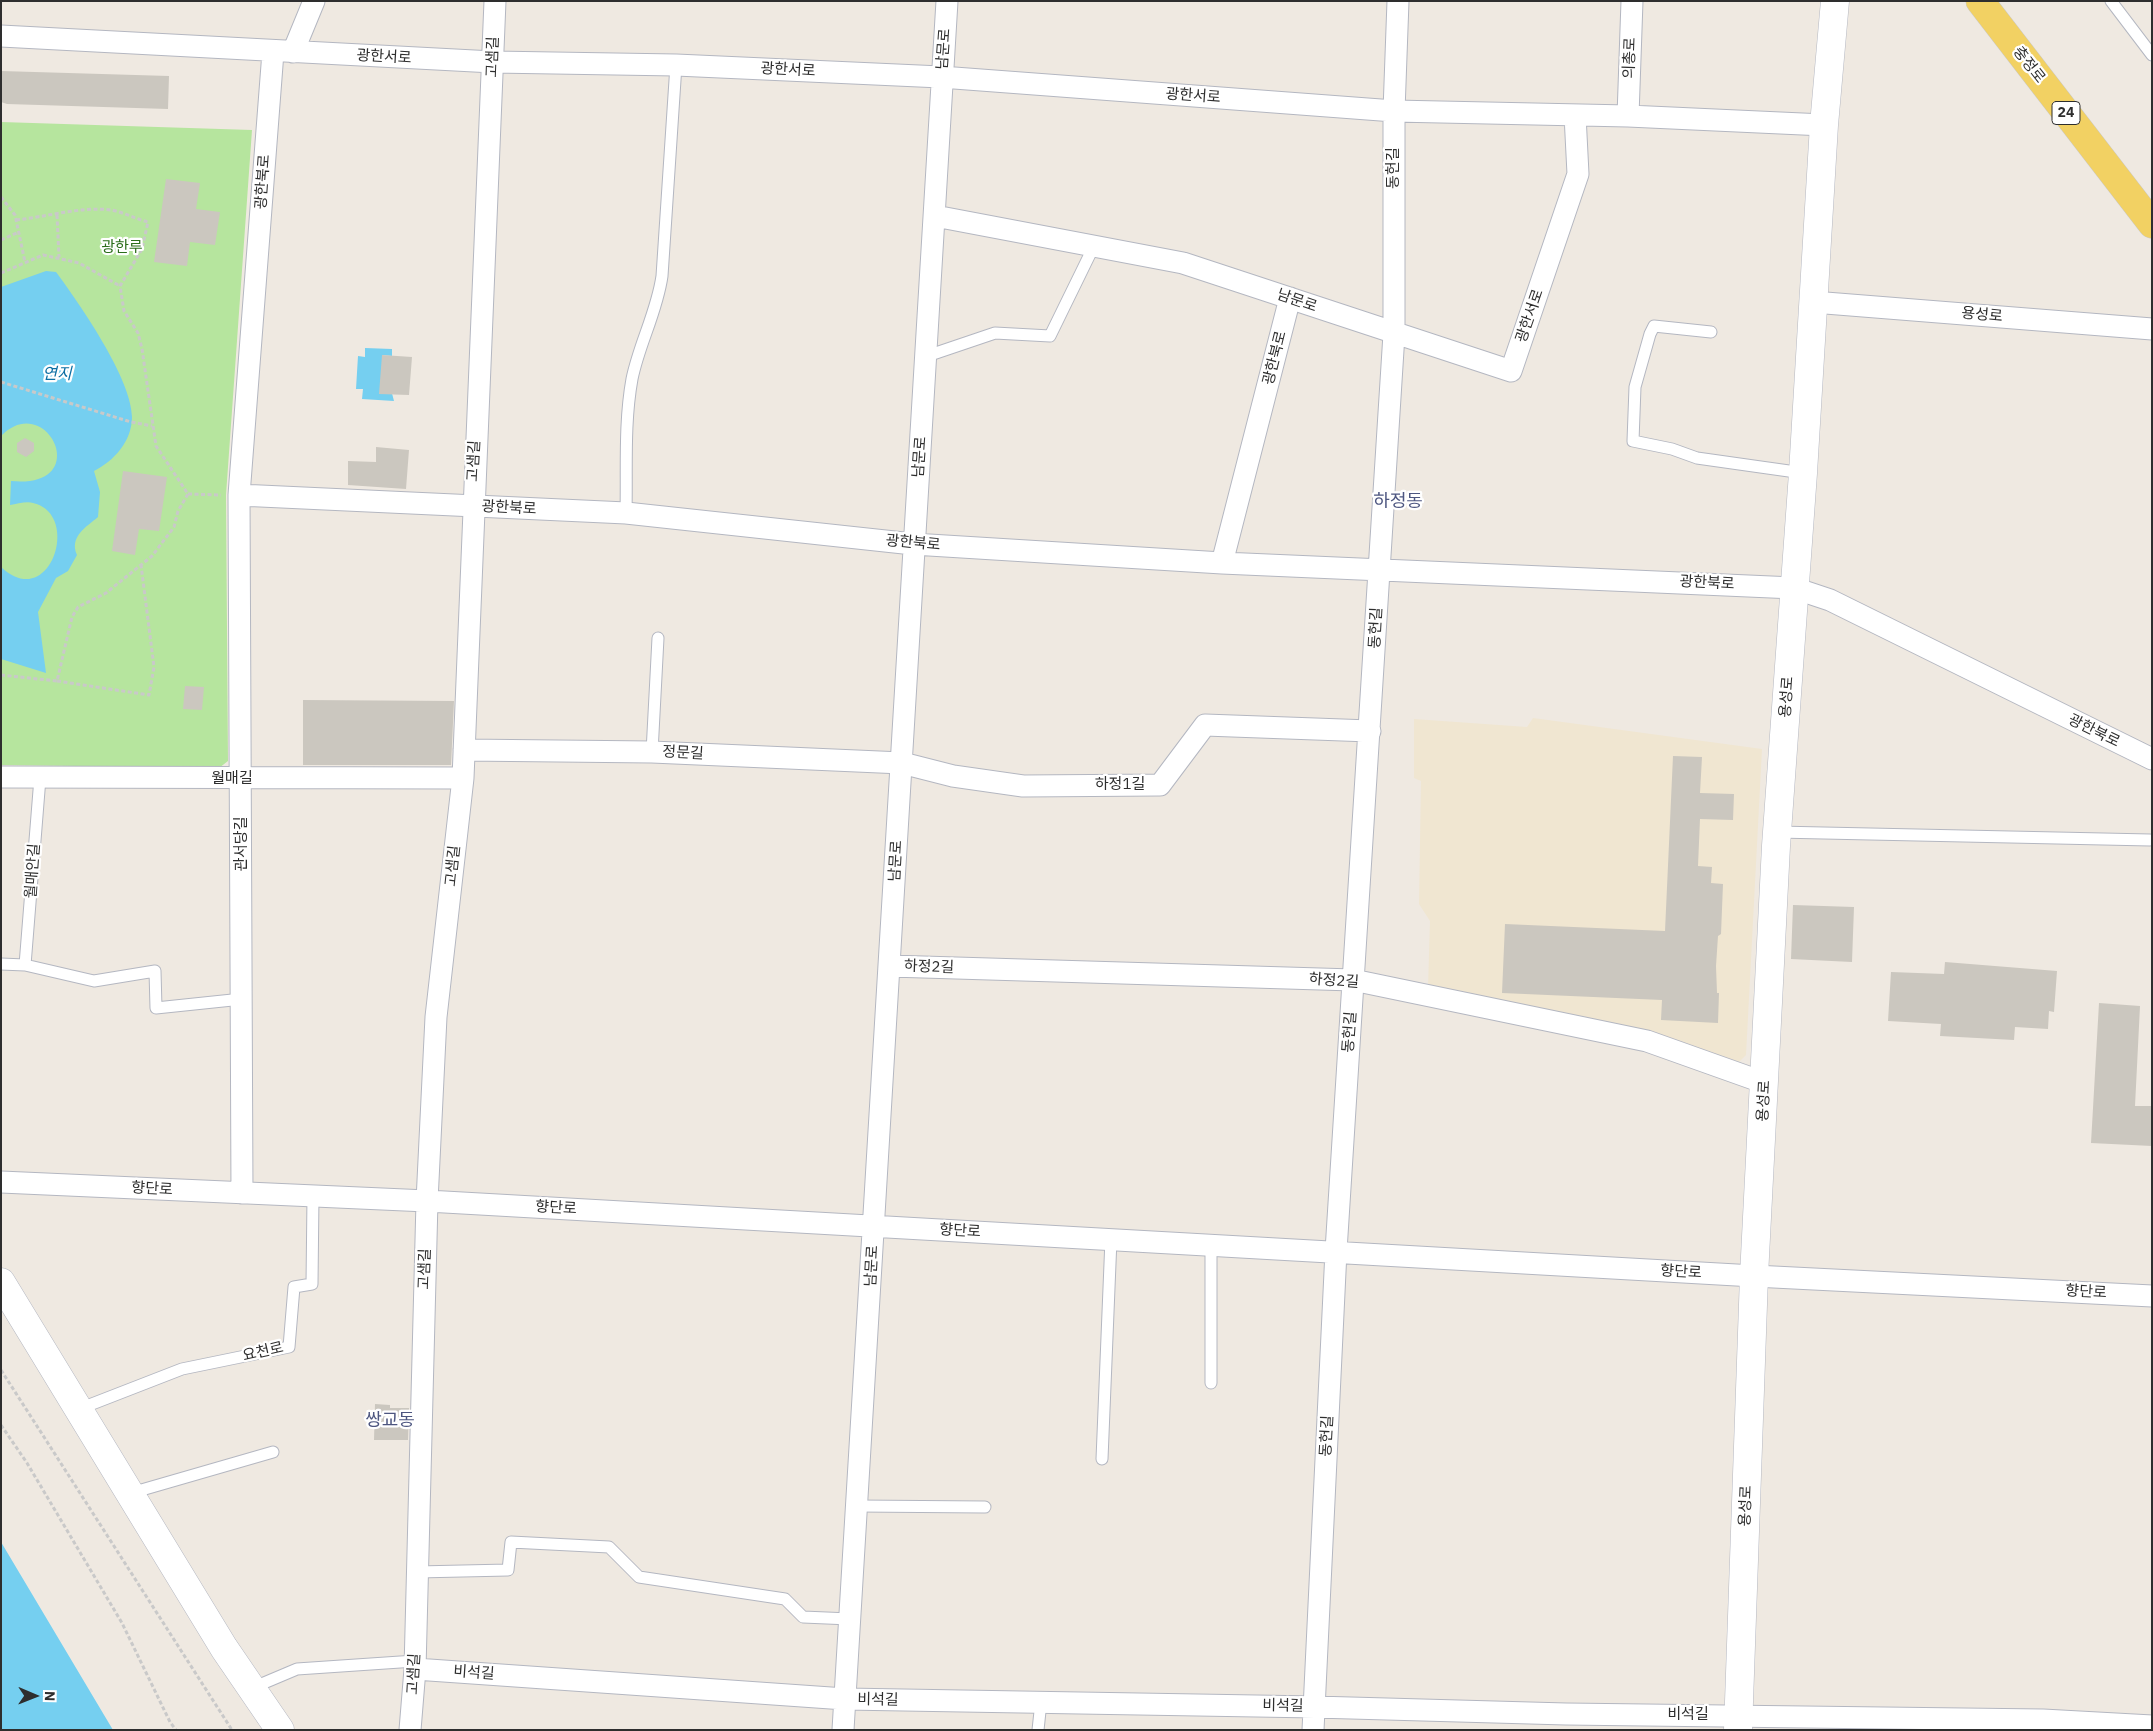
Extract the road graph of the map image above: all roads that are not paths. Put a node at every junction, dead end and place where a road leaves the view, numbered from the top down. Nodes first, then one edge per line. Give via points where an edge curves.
1 (314, 1) edge
2 (495, 1) edge
3 (947, 1) edge
4 (1398, 1) edge
5 (1632, 1) edge
6 (1835, 1) edge
7 (1980, 1) edge
8 (2111, 1) edge
9 (1, 36) edge
10 (283, 52) junction
11 (2152, 55) edge
12 (493, 62) junction
13 (676, 64) junction
14 (941, 77) junction
15 (1394, 111) junction
16 (1575, 115) junction
17 (1628, 116) junction
18 (1824, 125) junction
19 (936, 216) junction
20 (2152, 224) edge
21 (1094, 246) junction
22 (1290, 298) junction
23 (1813, 302) junction
24 (2152, 329) edge
25 (1711, 332) dead end
26 (1394, 334) junction
27 (927, 356) junction
28 (1803, 473) junction
29 (239, 495) junction
30 (472, 506) junction
31 (626, 514) junction
32 (913, 544) junction
33 (1222, 563) junction
34 (1380, 568) junction
35 (1794, 588) junction
36 (658, 638) dead end
37 (1370, 730) junction
38 (464, 750) junction
39 (652, 752) junction
40 (2152, 759) edge
41 (902, 763) junction
42 (1, 777) edge
43 (40, 778) junction
44 (463, 778) junction
45 (242, 779) junction
46 (1777, 832) junction
47 (2150, 840) dead end
48 (1, 964) edge
49 (25, 965) junction
50 (890, 966) junction
51 (1353, 980) junction
52 (242, 999) junction
53 (1765, 1083) junction
54 (1, 1182) edge
55 (242, 1193) junction
56 (313, 1196) junction
57 (427, 1200) junction
58 (874, 1226) junction
59 (1111, 1239) junction
60 (1211, 1245) junction
61 (1336, 1252) junction
62 (1754, 1276) junction
63 (1, 1282) edge
64 (2152, 1296) edge
65 (1211, 1383) dead end
66 (79, 1409) junction
67 (273, 1452) dead end
68 (1102, 1459) dead end
69 (130, 1493) junction
70 (857, 1506) junction
71 (985, 1507) dead end
72 (417, 1572) junction
73 (850, 1619) junction
74 (415, 1665) junction
75 (252, 1688) junction
76 (845, 1700) junction
77 (1041, 1702) junction
78 (1315, 1707) junction
79 (1738, 1722) edge
80 (2152, 1726) edge
81 (280, 1730) edge
82 (410, 1730) edge
83 (843, 1730) edge
84 (1038, 1730) edge
85 (1313, 1730) edge

1 - 10 street, 광한북로
2 - 12 street, 고샘길
3 - 14 street, 남문로
4 - 15 street, 동헌길
5 - 17 street, 의총로
6 - 18 street, 용성로
7 - 20 main road, 충정로 / 24
8 - 11 lane
9 - 10 street, 광한서로
10 - 12 street, 광한서로
10 - 29 street, 광한북로
12 - 13 street, 광한서로
12 - 30 street, 고샘길
13 - 14 street, 광한서로
13 - 31 lane via 662,276 659,297 632,378
14 - 15 street, 광한서로
14 - 19 street, 남문로
15 - 16 street, 광한서로
15 - 26 street, 동헌길
16 - 17 street, 광한서로
16 - 26 street, 광한서로 via 1578,174 1511,371
17 - 18 street, 광한서로
18 - 23 street, 용성로
19 - 21 street, 남문로
19 - 27 street, 남문로
21 - 22 street, 남문로 via 1183,263
21 - 27 lane via 1050,336 994,334
22 - 26 street, 남문로
22 - 33 street, 광한북로
23 - 24 street, 용성로
23 - 28 street, 용성로
25 - 28 lane via 1654,326 1635,387 1632,440 1698,458
26 - 34 street, 동헌길
27 - 32 street, 남문로
28 - 35 street, 용성로
29 - 30 street, 광한북로
29 - 45 street, 관서당길
30 - 31 street, 광한북로
30 - 38 street, 고샘길
31 - 32 street, 광한북로
32 - 33 street, 광한북로
32 - 41 street, 남문로
33 - 34 street, 광한북로
34 - 35 street, 광한북로
34 - 37 street, 동헌길
35 - 40 street, 광한북로 via 1830,600
35 - 46 street, 용성로
36 - 39 lane
37 - 41 street, 하정1길 via 1205,725 1160,785 1023,786 953,776
37 - 51 street, 동헌길
38 - 39 street, 정문길
38 - 44 street, 고샘길
39 - 41 street, 정문길
41 - 50 street, 남문로
42 - 43 street, 월매길
43 - 45 street, 월매길
43 - 49 lane, 월매안길
44 - 45 street, 월매길
44 - 57 street, 고샘길 via 436,1017
45 - 52 street, 관서당길
46 - 47 lane
46 - 53 street, 용성로
48 - 49 lane
49 - 52 lane via 94,981 155,971 156,1008
50 - 51 street, 하정2길
50 - 58 street, 남문로
51 - 53 street, 하정2길 via 1647,1041
51 - 61 street, 동헌길
52 - 55 street, 관서당길
53 - 62 street, 용성로
54 - 55 street, 향단로
55 - 56 street, 향단로
56 - 57 street, 향단로
56 - 66 lane, 요천로 via 312,1284 294,1287 289,1348 182,1369
57 - 58 street, 향단로
57 - 72 street, 고샘길
58 - 59 street, 향단로
58 - 70 street, 남문로
59 - 60 street, 향단로
59 - 68 lane
60 - 61 street, 향단로
60 - 65 lane
61 - 62 street, 향단로
61 - 78 street, 동헌길
62 - 64 street, 향단로
62 - 79 street, 용성로
63 - 66 street
66 - 69 street
67 - 69 lane
69 - 75 street via 224,1648
70 - 71 lane
70 - 73 street, 남문로
72 - 73 lane via 508,1570 511,1542 609,1546 640,1577 785,1599 803,1617
72 - 74 street, 고샘길
73 - 76 street, 남문로
74 - 75 lane, 비석길 via 297,1669
74 - 76 street, 비석길
74 - 82 street, 고샘길
75 - 81 street
76 - 77 street, 비석길
76 - 83 street, 남문로
77 - 78 street, 비석길
77 - 84 lane
78 - 79 street, 비석길
78 - 85 street, 동헌길
79 - 80 street, 비석길 via 2043,1720

